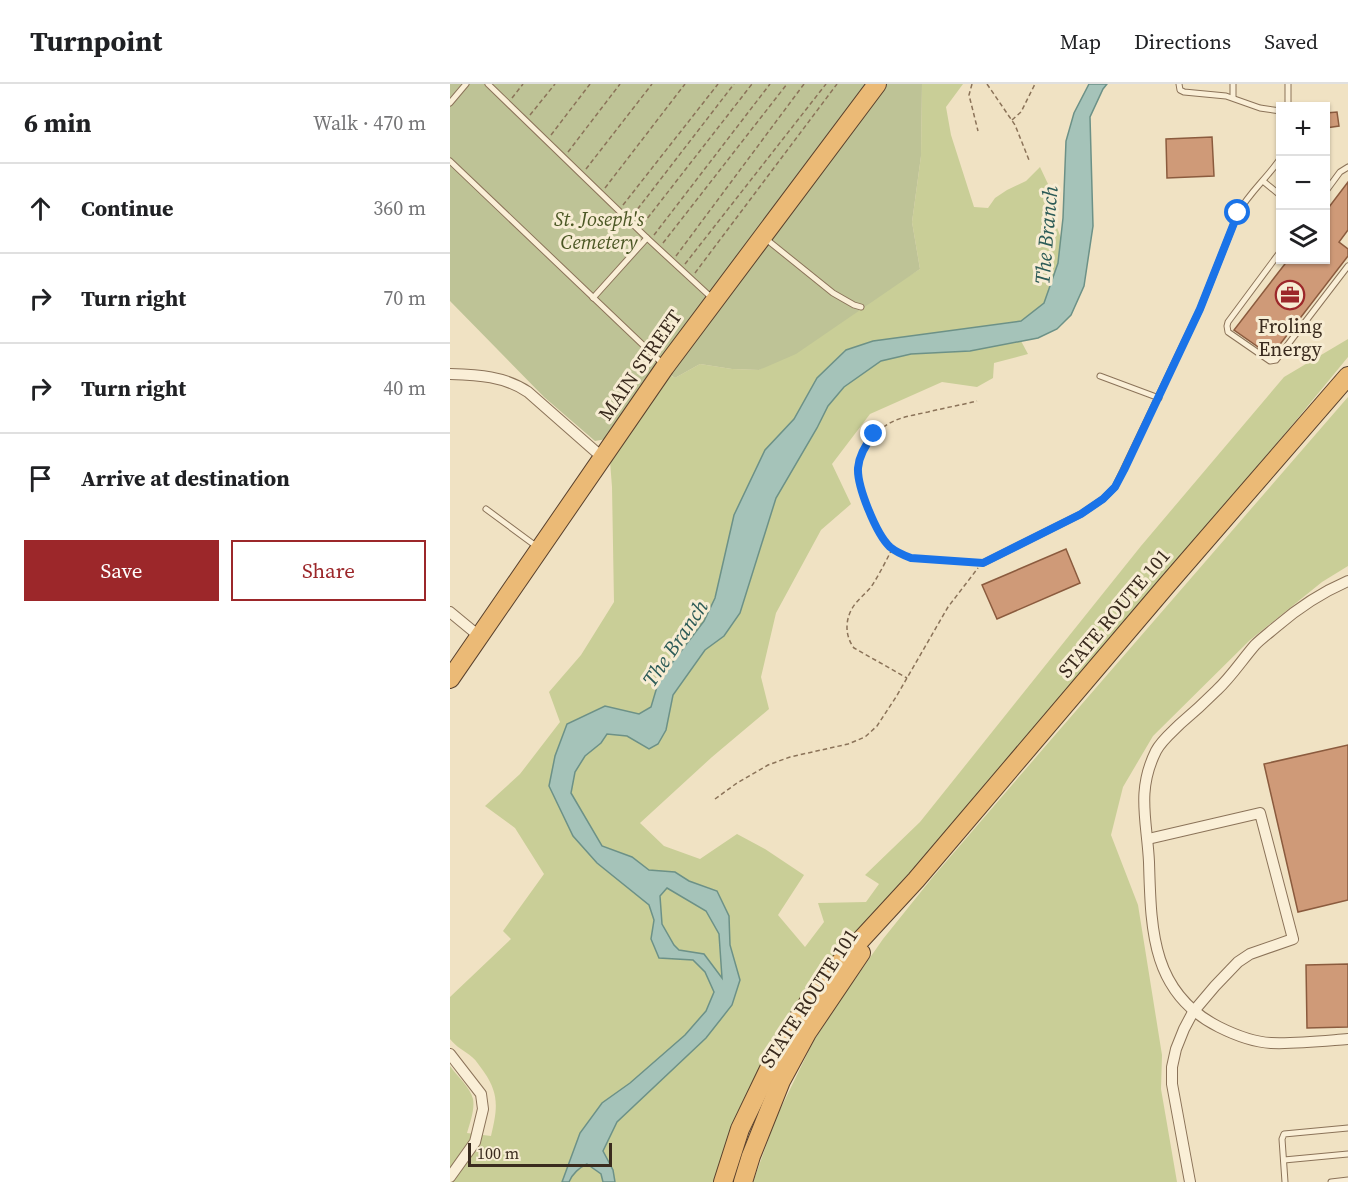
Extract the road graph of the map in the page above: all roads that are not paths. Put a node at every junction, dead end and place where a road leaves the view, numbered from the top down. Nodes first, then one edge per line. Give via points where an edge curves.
1 (466, 84) edge
2 (489, 84) edge
3 (877, 84) edge
4 (1179, 84) edge
5 (1233, 84) edge
6 (1288, 84) edge
7 (1233, 98) junction
8 (1288, 102) edge
9 (450, 103) edge
10 (1276, 110) edge
11 (450, 161) edge
12 (1276, 165) edge
13 (1348, 167) edge
14 (1263, 181) junction
15 (1330, 186) edge
16 (1276, 191) edge
17 (762, 236) junction
18 (649, 239) junction
19 (1276, 259) edge
20 (1348, 266) edge
21 (593, 298) junction
22 (714, 300) junction
23 (861, 307) dead end
24 (665, 367) junction
25 (450, 374) edge
26 (1100, 376) dead end
27 (1348, 376) edge
28 (1159, 398) junction
29 (603, 458) junction
30 (486, 509) dead end
31 (540, 549) junction
32 (983, 563) road end
33 (1348, 581) edge
34 (450, 612) edge
35 (479, 636) junction
36 (450, 679) edge
37 (1148, 839) junction
38 (916, 880) junction
39 (1193, 1012) junction
40 (1348, 1039) edge
41 (450, 1054) edge
42 (1348, 1128) edge
43 (1348, 1154) edge
44 (1284, 1160) junction
45 (450, 1177) edge
46 (1348, 1180) edge
47 (723, 1182) edge
48 (743, 1182) edge
49 (1190, 1182) edge
50 (1285, 1182) edge
51 (1331, 1182) edge

1 - 9 lane
2 - 18 lane
3 - 17 highway, MAIN STREET
4 - 7 lane via 1184,92
5 - 7 lane
6 - 8 lane
7 - 10 lane
11 - 21 lane
12 - 14 lane
13 - 15 lane
14 - 16 lane
14 - 28 lane via 1238,213
17 - 22 highway, MAIN STREET
17 - 23 lane via 833,293
18 - 21 lane
18 - 22 lane
19 - 20 lane via 1227,326 1228,332 1270,361 1276,360
21 - 24 lane
22 - 24 highway, MAIN STREET
24 - 29 highway, MAIN STREET
25 - 29 street via 493,376 517,384
26 - 28 lane
27 - 38 highway, STATE ROUTE 101
28 - 32 lane via 1115,487 1103,499
29 - 31 highway, MAIN STREET
30 - 31 lane
31 - 35 highway, MAIN STREET
33 - 37 street via 1297,609 1272,630 1222,686 1157,748 1144,790
34 - 35 street
35 - 36 highway, MAIN STREET
37 - 39 street via 1151,919 1158,956 1165,974
37 - 39 street via 1260,813 1293,939 1238,962
38 - 47 highway, STATE ROUTE 101 via 821,983 779,1048 740,1129
38 - 48 highway, STATE ROUTE 101 via 807,1033 781,1081
39 - 40 street via 1254,1041
39 - 49 street via 1172,1067
41 - 45 street via 481,1094 483,1108 475,1142
42 - 44 lane via 1284,1134
43 - 44 lane
44 - 50 lane
46 - 51 lane

